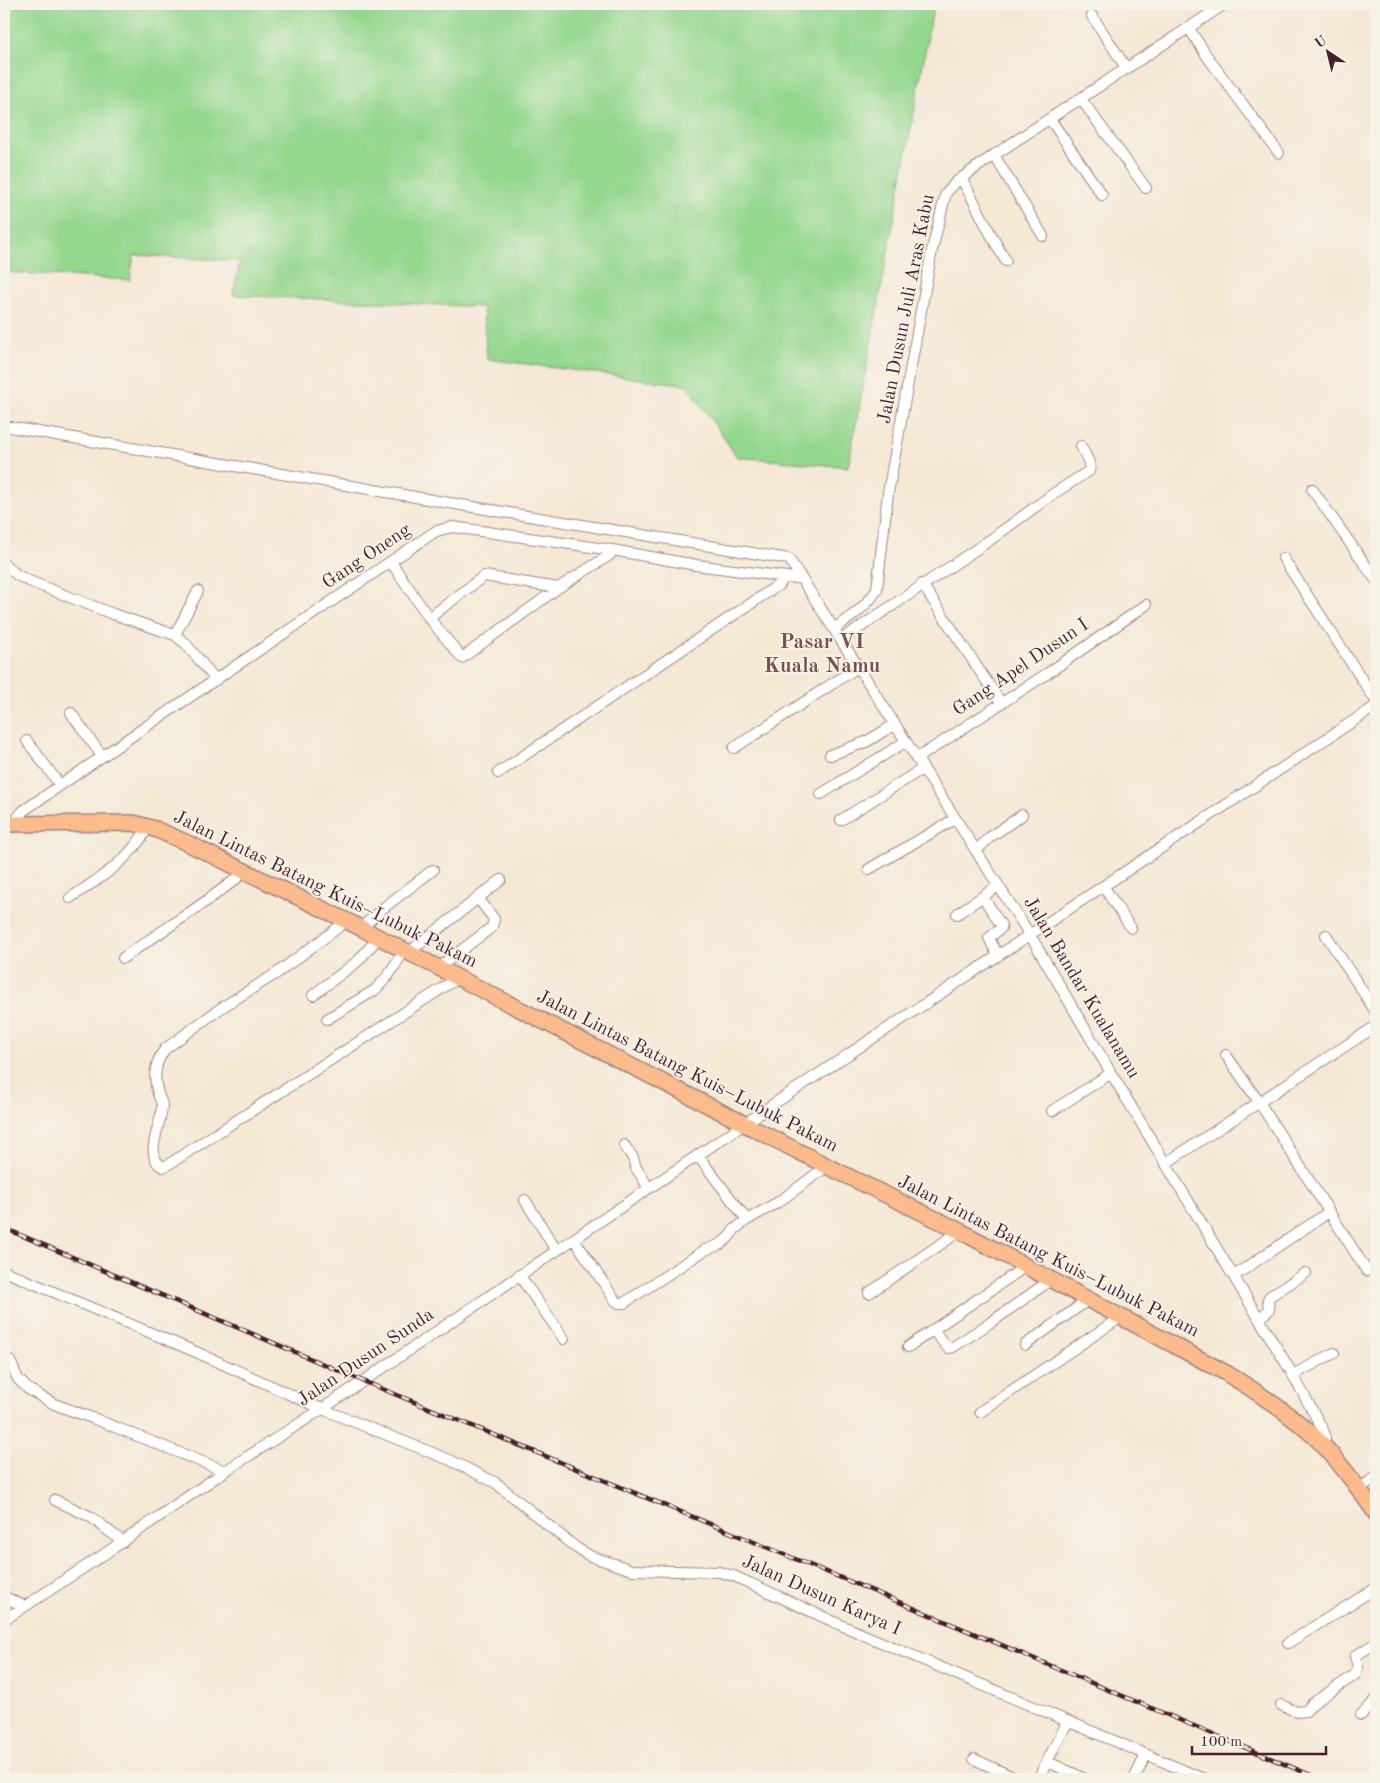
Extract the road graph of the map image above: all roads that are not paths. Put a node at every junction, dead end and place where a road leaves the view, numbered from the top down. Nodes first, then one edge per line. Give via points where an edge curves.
1 (1224, 4) edge
2 (1092, 16) dead end
3 (1188, 27) junction
4 (1127, 69) junction
5 (1081, 99) junction
6 (1050, 119) junction
7 (1279, 153) dead end
8 (994, 156) junction
9 (961, 178) junction
10 (1146, 188) dead end
11 (1102, 195) dead end
12 (1043, 236) dead end
13 (1006, 261) dead end
14 (4, 426) edge
15 (1081, 446) dead end
16 (1312, 489) dead end
17 (612, 550) junction
18 (1283, 558) dead end
19 (391, 562) junction
20 (4, 564) edge
21 (783, 577) junction
22 (802, 579) junction
23 (1376, 580) edge
24 (922, 584) junction
25 (558, 588) junction
26 (198, 591) dead end
27 (1146, 605) dead end
28 (859, 610) junction
29 (428, 618) junction
30 (867, 621) junction
31 (834, 629) junction
32 (175, 636) junction
33 (841, 640) junction
34 (858, 667) junction
35 (216, 680) junction
36 (1376, 701) edge
37 (1001, 703) junction
38 (1376, 706) edge
39 (71, 713) dead end
40 (894, 725) junction
41 (27, 741) dead end
42 (905, 742) junction
43 (734, 748) dead end
44 (830, 755) dead end
45 (102, 756) junction
46 (916, 759) junction
47 (922, 769) junction
48 (498, 774) dead end
49 (60, 786) junction
50 (822, 794) dead end
51 (1022, 815) dead end
52 (955, 819) junction
53 (841, 820) dead end
54 (9, 824) edge
55 (148, 827) junction
56 (976, 851) junction
57 (869, 869) dead end
58 (433, 870) dead end
59 (246, 871) junction
60 (501, 880) dead end
61 (998, 886) junction
62 (1103, 886) junction
63 (983, 896) junction
64 (70, 898) dead end
65 (478, 898) junction
66 (1009, 904) junction
67 (957, 914) dead end
68 (994, 914) junction
69 (354, 925) junction
70 (1131, 928) dead end
71 (1030, 935) junction
72 (1326, 935) dead end
73 (378, 938) junction
74 (406, 952) junction
75 (998, 956) junction
76 (123, 958) dead end
77 (438, 968) junction
78 (458, 978) junction
79 (313, 994) dead end
80 (1376, 1012) edge
81 (327, 1020) dead end
82 (1376, 1026) edge
83 (1226, 1055) dead end
84 (1111, 1073) junction
85 (1260, 1102) junction
86 (1052, 1111) dead end
87 (745, 1124) junction
88 (624, 1145) dead end
89 (698, 1156) junction
90 (1166, 1164) junction
91 (827, 1166) junction
92 (649, 1188) junction
93 (525, 1200) dead end
94 (1329, 1212) junction
95 (747, 1220) junction
96 (960, 1232) junction
97 (574, 1239) junction
98 (556, 1250) junction
99 (1026, 1266) junction
100 (4, 1271) edge
101 (1367, 1271) dead end
102 (1306, 1272) dead end
103 (519, 1275) junction
104 (1234, 1276) junction
105 (1052, 1280) junction
106 (869, 1293) dead end
107 (1088, 1300) junction
108 (1121, 1317) junction
109 (1259, 1319) junction
110 (933, 1330) junction
111 (564, 1339) dead end
112 (1025, 1345) dead end
113 (908, 1347) dead end
114 (1334, 1353) dead end
115 (10, 1362) dead end
116 (1294, 1374) junction
117 (322, 1409) junction
118 (980, 1412) dead end
119 (1322, 1445) junction
120 (226, 1471) junction
121 (1376, 1477) edge
122 (1359, 1489) junction
123 (54, 1500) dead end
124 (1376, 1514) edge
125 (123, 1542) junction
126 (1376, 1588) edge
127 (4, 1597) edge
128 (24, 1606) junction
129 (4, 1620) edge
130 (1288, 1643) dead end
131 (1376, 1643) edge
132 (1376, 1700) edge
133 (1281, 1705) dead end
134 (1361, 1714) dead end
135 (1068, 1722) junction
136 (1146, 1755) junction
137 (974, 1759) dead end
138 (1048, 1762) junction
139 (1189, 1777) edge
140 (1016, 1779) edge
141 (1038, 1779) edge
142 (1085, 1779) edge
143 (1134, 1779) edge
144 (1204, 1779) edge

1 - 3 street, Jalan Dusun Juli Aras Kabu
2 - 4 street
3 - 4 street, Jalan Dusun Juli Aras Kabu
3 - 7 street via 1208,59
4 - 5 street, Jalan Dusun Juli Aras Kabu
5 - 6 street, Jalan Dusun Juli Aras Kabu
5 - 10 street
6 - 8 street, Jalan Dusun Juli Aras Kabu
6 - 11 street
8 - 9 street, Jalan Dusun Juli Aras Kabu
8 - 12 street
9 - 13 street
9 - 28 street, Jalan Dusun Juli Aras Kabu via 946,193 932,250 888,493 877,589
14 - 22 street, Jalan Bandar Kualanamu via 788,559
15 - 24 street via 1089,472
16 - 23 street
17 - 19 street, Gang Oneng via 453,527 436,531
17 - 21 street, Gang Oneng via 696,566
17 - 25 street via 610,555
18 - 36 street
19 - 29 street
19 - 35 street, Gang Oneng
20 - 32 street via 29,581
21 - 22 street, Gang Oneng
21 - 48 street via 780,584
22 - 31 street, Jalan Bandar Kualanamu
24 - 30 street
24 - 37 street
25 - 29 street via 484,576
25 - 29 street via 462,658
26 - 32 street
27 - 37 street, Gang Apel Dusun I
28 - 30 street
28 - 31 street, Jalan Dusun Juli Aras Kabu
30 - 33 street
31 - 33 street, Jalan Bandar Kualanamu
32 - 35 street via 185,643
33 - 34 street, Jalan Bandar Kualanamu
34 - 40 street, Jalan Bandar Kualanamu
34 - 43 street
35 - 45 street, Gang Oneng
37 - 46 street, Gang Apel Dusun I
38 - 62 street, Jalan Dusun Sunda
39 - 45 street
40 - 42 street, Jalan Bandar Kualanamu
40 - 44 street via 866,742
41 - 49 street
42 - 46 street, Jalan Bandar Kualanamu
42 - 50 street
45 - 49 street, Gang Oneng
46 - 47 street, Jalan Bandar Kualanamu
47 - 52 street, Jalan Bandar Kualanamu
47 - 53 street
49 - 54 street, Gang Oneng
51 - 56 street
52 - 56 street, Jalan Bandar Kualanamu
52 - 57 street
54 - 55 highway, Jalan Lintas Batang Kuis–Lubuk Pakam via 133,823
55 - 59 highway, Jalan Lintas Batang Kuis–Lubuk Pakam
55 - 64 street via 140,841 108,874
56 - 61 street, Jalan Bandar Kualanamu
58 - 69 street via 382,909
59 - 69 highway, Jalan Lintas Batang Kuis–Lubuk Pakam
59 - 76 street via 214,897
60 - 65 street
61 - 63 street
61 - 66 street, Jalan Bandar Kualanamu
62 - 70 street
62 - 71 street, Jalan Dusun Sunda
63 - 67 street
63 - 68 street
65 - 74 street
65 - 77 street via 494,919 492,927
66 - 68 street
66 - 71 street, Jalan Bandar Kualanamu
68 - 75 street via 1001,928 989,938
69 - 73 highway, Jalan Lintas Batang Kuis–Lubuk Pakam
69 - 78 street via 221,1008 161,1053 155,1069 162,1105 153,1152 158,1164 169,1164 186,1154
71 - 75 street, Jalan Dusun Sunda
71 - 84 street, Jalan Bandar Kualanamu
72 - 80 street
73 - 74 highway, Jalan Lintas Batang Kuis–Lubuk Pakam
73 - 79 street via 358,961
74 - 77 highway, Jalan Lintas Batang Kuis–Lubuk Pakam
74 - 81 street via 375,990
75 - 87 street, Jalan Dusun Sunda
77 - 78 highway, Jalan Lintas Batang Kuis–Lubuk Pakam
78 - 87 highway, Jalan Lintas Batang Kuis–Lubuk Pakam
82 - 85 street
83 - 85 street
84 - 86 street
84 - 90 street, Jalan Bandar Kualanamu
85 - 90 street
85 - 94 street
87 - 89 street, Jalan Dusun Sunda
87 - 91 highway, Jalan Lintas Batang Kuis–Lubuk Pakam
88 - 92 street
89 - 92 street, Jalan Dusun Sunda
89 - 95 street
90 - 104 street, Jalan Bandar Kualanamu
91 - 95 street via 780,1201
91 - 96 highway, Jalan Lintas Batang Kuis–Lubuk Pakam
92 - 97 street, Jalan Dusun Sunda
93 - 98 street
94 - 101 street
94 - 104 street
95 - 97 street via 721,1244 705,1250 621,1304 615,1300
96 - 99 highway, Jalan Lintas Batang Kuis–Lubuk Pakam
96 - 106 street
97 - 98 street, Jalan Dusun Sunda
98 - 103 street, Jalan Dusun Sunda
99 - 105 highway, Jalan Lintas Batang Kuis–Lubuk Pakam
99 - 110 street
100 - 117 street, Jalan Dusun Karya I
102 - 109 street via 1270,1296 1269,1310
103 - 111 street
103 - 117 street, Jalan Dusun Sunda
104 - 109 street, Jalan Bandar Kualanamu
105 - 107 highway, Jalan Lintas Batang Kuis–Lubuk Pakam
105 - 110 street via 953,1347 944,1346
107 - 108 highway, Jalan Lintas Batang Kuis–Lubuk Pakam
107 - 112 street
108 - 118 street
108 - 119 highway, Jalan Lintas Batang Kuis–Lubuk Pakam via 1255,1391
109 - 116 street, Jalan Bandar Kualanamu
110 - 113 street
114 - 116 street
115 - 120 street via 18,1379 28,1389 54,1404
116 - 119 street, Jalan Bandar Kualanamu via 1324,1432
117 - 120 street, Jalan Dusun Sunda
117 - 135 street, Jalan Dusun Karya I via 450,1460 496,1483 590,1556 632,1570 719,1572 734,1576
119 - 122 highway, Jalan Lintas Batang Kuis–Lubuk Pakam
120 - 125 street, Jalan Dusun Sunda
121 - 122 street
122 - 124 highway, Jalan Lintas Batang Kuis–Lubuk Pakam
123 - 125 street via 91,1517
125 - 128 street, Jalan Dusun Sunda
126 - 130 street
127 - 128 street
128 - 129 street, Jalan Dusun Sunda
131 - 133 street via 1355,1656 1356,1674 1306,1711 1297,1712
132 - 134 street
135 - 136 street, Jalan Dusun Karya I
135 - 138 street
136 - 139 street, Jalan Dusun Karya I
136 - 143 street
137 - 140 street
138 - 141 street
138 - 142 street
139 - 144 street, Jalan Dusun Karya I

